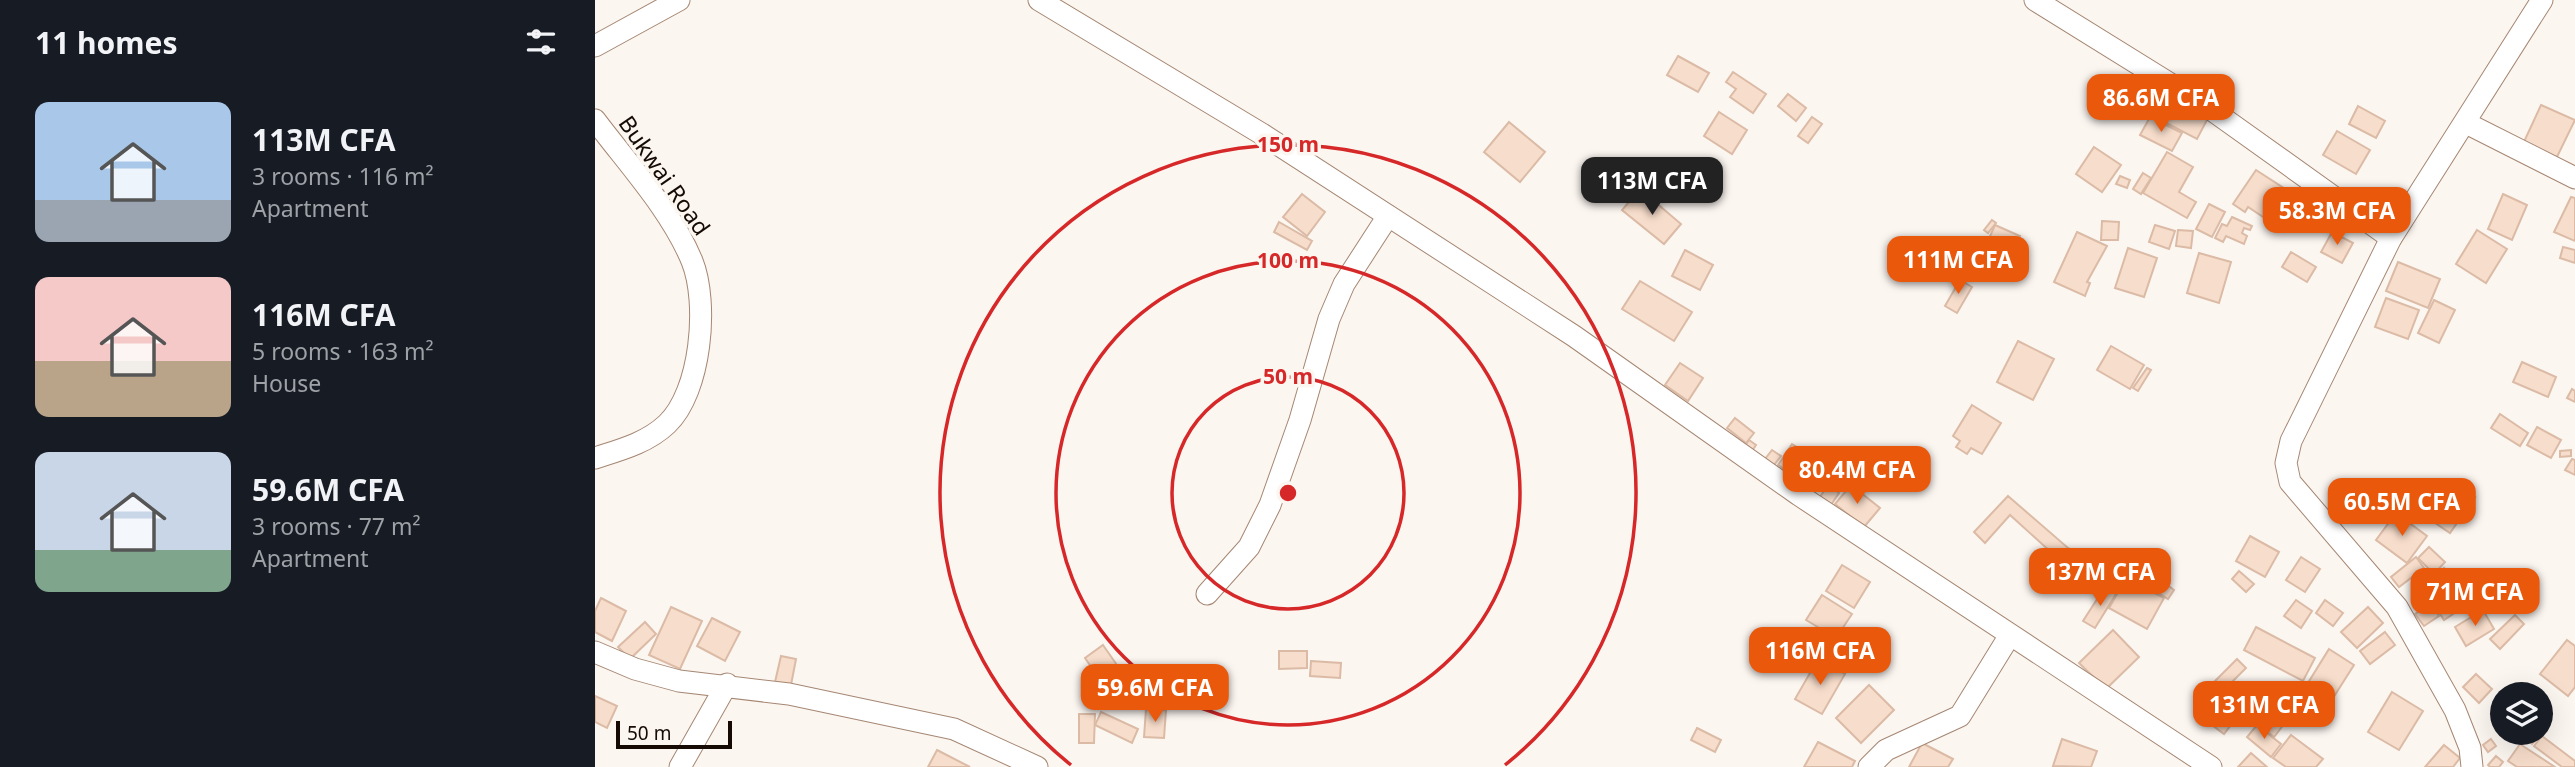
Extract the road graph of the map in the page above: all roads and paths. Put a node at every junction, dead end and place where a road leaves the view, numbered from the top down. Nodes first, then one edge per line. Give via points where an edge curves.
1 (679, 0) edge
2 (1039, 0) edge
3 (2035, 0) edge
4 (2542, 0) edge
5 (595, 46) edge
6 (595, 120) edge
7 (2466, 123) junction
8 (2575, 178) edge
9 (1388, 216) junction
10 (2391, 238) junction
11 (595, 458) edge
12 (1207, 594) dead end
13 (2010, 635) junction
14 (595, 652) edge
15 (727, 684) junction
16 (680, 767) edge
17 (1037, 767) edge
18 (1869, 767) edge
19 (2211, 767) edge
20 (2472, 767) edge

1 - 5 street
2 - 9 street via 1251,127
3 - 10 street via 2209,108
4 - 7 street
6 - 11 street, Bukwai Road via 679,234 693,263 701,319 685,398 668,424 636,445
7 - 8 street
7 - 10 street
9 - 12 street via 1344,284 1329,319 1270,505 1249,547
9 - 13 street via 1574,336 1799,495
10 - 20 street via 2291,441 2286,463 2290,482 2397,607 2455,710 2470,748
13 - 18 street via 1960,716 1886,750
13 - 19 street
14 - 15 street via 679,681
15 - 16 street
15 - 17 street via 954,729

